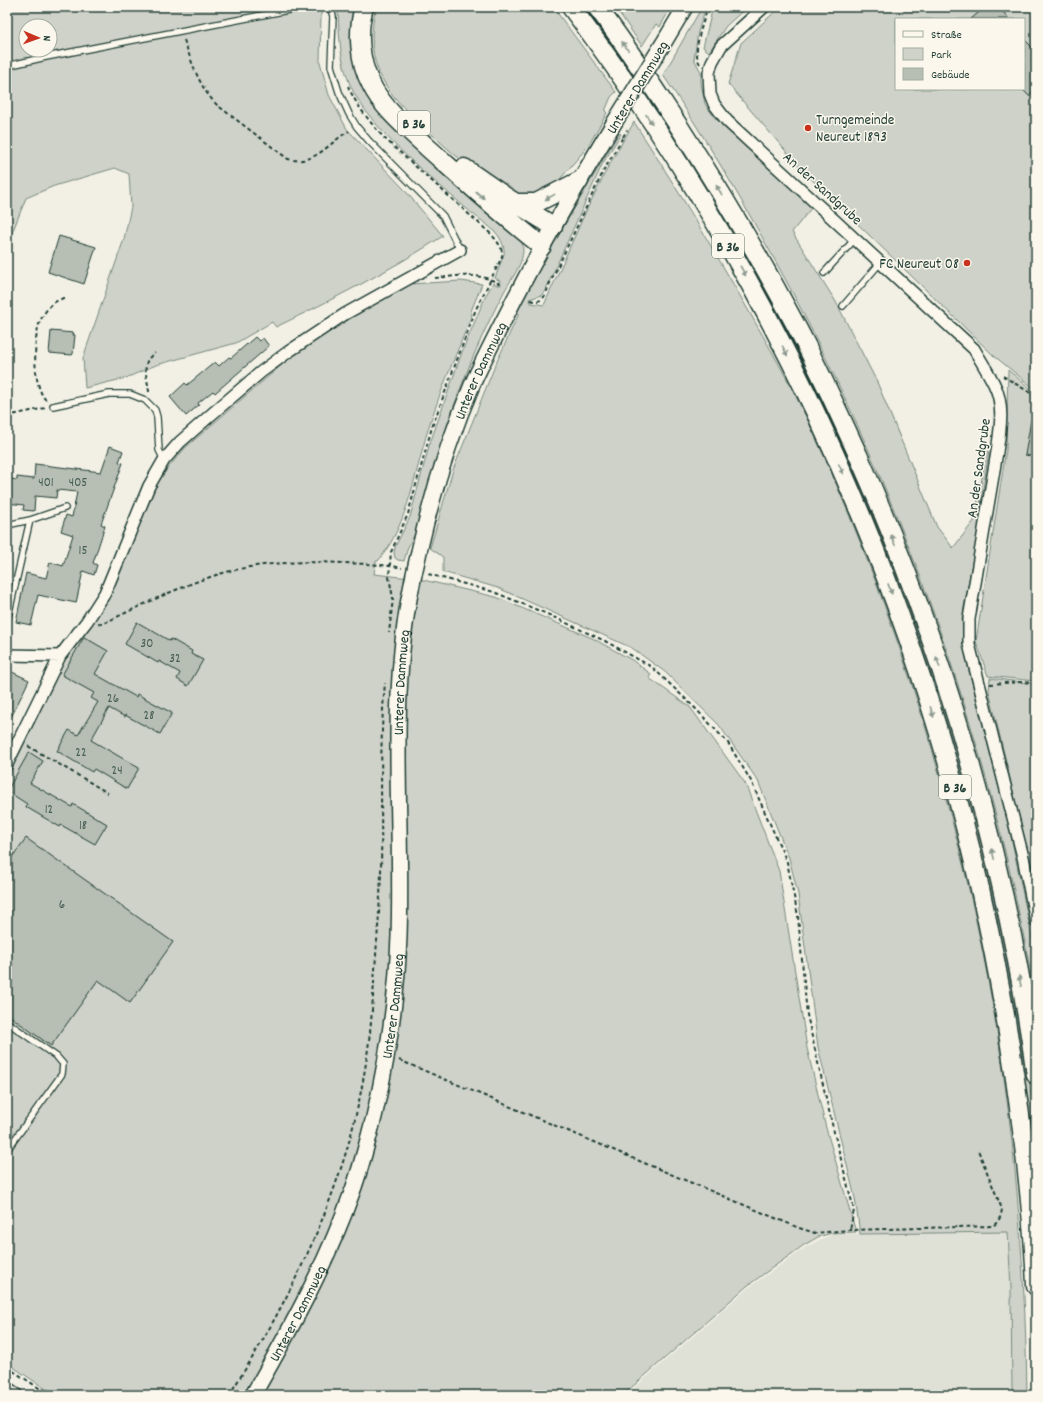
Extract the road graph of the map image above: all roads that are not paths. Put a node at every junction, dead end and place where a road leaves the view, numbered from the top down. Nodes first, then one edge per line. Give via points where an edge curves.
1 (304, 7) edge
2 (330, 7) edge
3 (364, 7) edge
4 (372, 7) edge
5 (559, 7) edge
6 (571, 7) edge
7 (597, 7) edge
8 (685, 7) edge
9 (764, 7) edge
10 (603, 52) junction
11 (7, 66) edge
12 (579, 181) junction
13 (518, 203) junction
14 (553, 226) junction
15 (855, 239) junction
16 (542, 246) junction
17 (460, 250) joint
18 (881, 262) junction
19 (824, 274) dead end
20 (843, 306) dead end
21 (53, 406) road end
22 (164, 460) junction
23 (65, 508) dead end
24 (30, 520) junction
25 (7, 525) edge
26 (7, 621) edge
27 (7, 655) edge
28 (60, 656) junction
29 (7, 764) edge
30 (1036, 921) edge
31 (7, 1022) edge
32 (1036, 1075) edge
33 (7, 1150) edge
34 (1036, 1286) edge
35 (7, 1389) edge
36 (15, 1395) edge
37 (253, 1395) edge

1 - 11 lane
2 - 17 lane via 333,16 333,74 344,104 357,127 369,141 443,216
3 -> 16 highway via 360,29 362,56 371,84 380,99 400,122 467,184
4 - 13 highway, B 36 via 367,42 378,79 389,97 406,116 464,168
5 - 10 highway, B 36 via 582,36
6 - 10 highway, B 36
32 -> 7 highway, B 36 via 1009,920 981,801 936,654 879,503 834,403 763,265 700,159
8 - 12 main road, Unterer Dammweg, bridge
9 - 15 street, An der Sandgrube via 721,46 709,73 710,94 719,113
10 -> 34 highway, B 36 via 687,176 768,316 815,410 858,507 902,621 961,809 989,927 1009,1034 1023,1135
12 -> 13 highway via 536,203
12 - 14 main road, Unterer Dammweg
13 - 14 highway, B 36
14 - 16 main road, Unterer Dammweg
15 - 18 street, An der Sandgrube
15 - 19 lane
16 - 37 main road, Unterer Dammweg via 472,385 447,452 415,570 400,675 400,882 397,978 387,1055 366,1150 332,1243 304,1302
17 - 22 street via 345,314 288,352 213,413
18 - 20 lane
18 - 30 street, An der Sandgrube via 974,349 998,395 1001,425 969,619 969,644 1023,857
21 - 22 lane via 109,394 130,394 139,397 156,410 159,450
22 - 28 street via 149,486 105,593
23 - 24 lane
24 - 25 lane
24 - 26 lane
27 - 28 street
28 - 29 street
31 - 33 lane via 63,1064 62,1074
35 - 36 street

